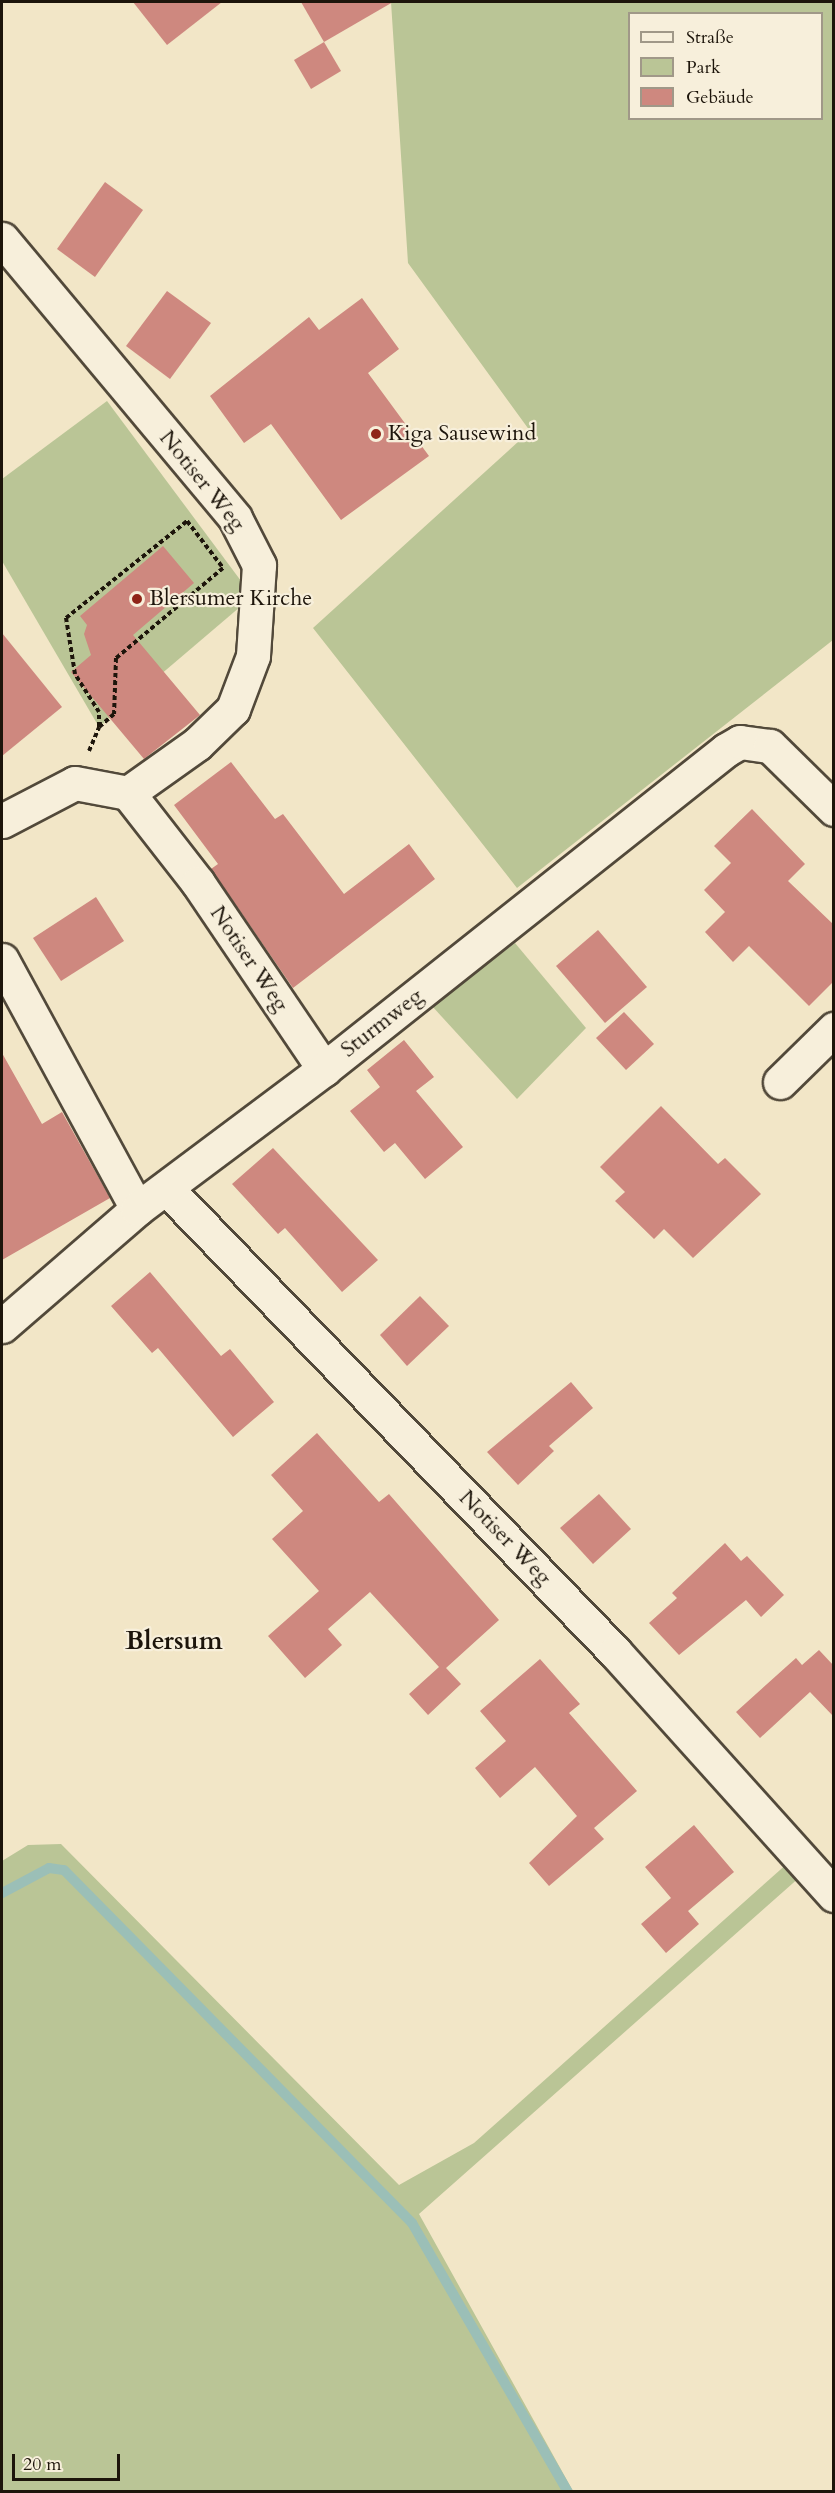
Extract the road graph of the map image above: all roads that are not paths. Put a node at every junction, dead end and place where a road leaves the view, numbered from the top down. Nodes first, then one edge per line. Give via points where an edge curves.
1 (2, 239) edge
2 (128, 793) junction
3 (834, 809) edge
4 (2, 821) edge
5 (2, 960) edge
6 (834, 1029) edge
7 (324, 1069) junction
8 (780, 1082) dead end
9 (167, 1189) junction
10 (137, 1209) junction
11 (2, 1326) edge
12 (834, 1895) edge

1 - 2 street, Notiser Weg via 235,518 259,565 253,656 233,709 197,744
2 - 4 street via 75,783
2 - 7 street, Notiser Weg via 198,884
3 - 7 street, Sturmweg via 770,746 740,742
5 - 10 street
6 - 8 street
7 - 9 street, Sturmweg
9 - 10 street, Sturmweg
9 - 12 street, Notiser Weg via 615,1652
10 - 11 street, Sturmweg

